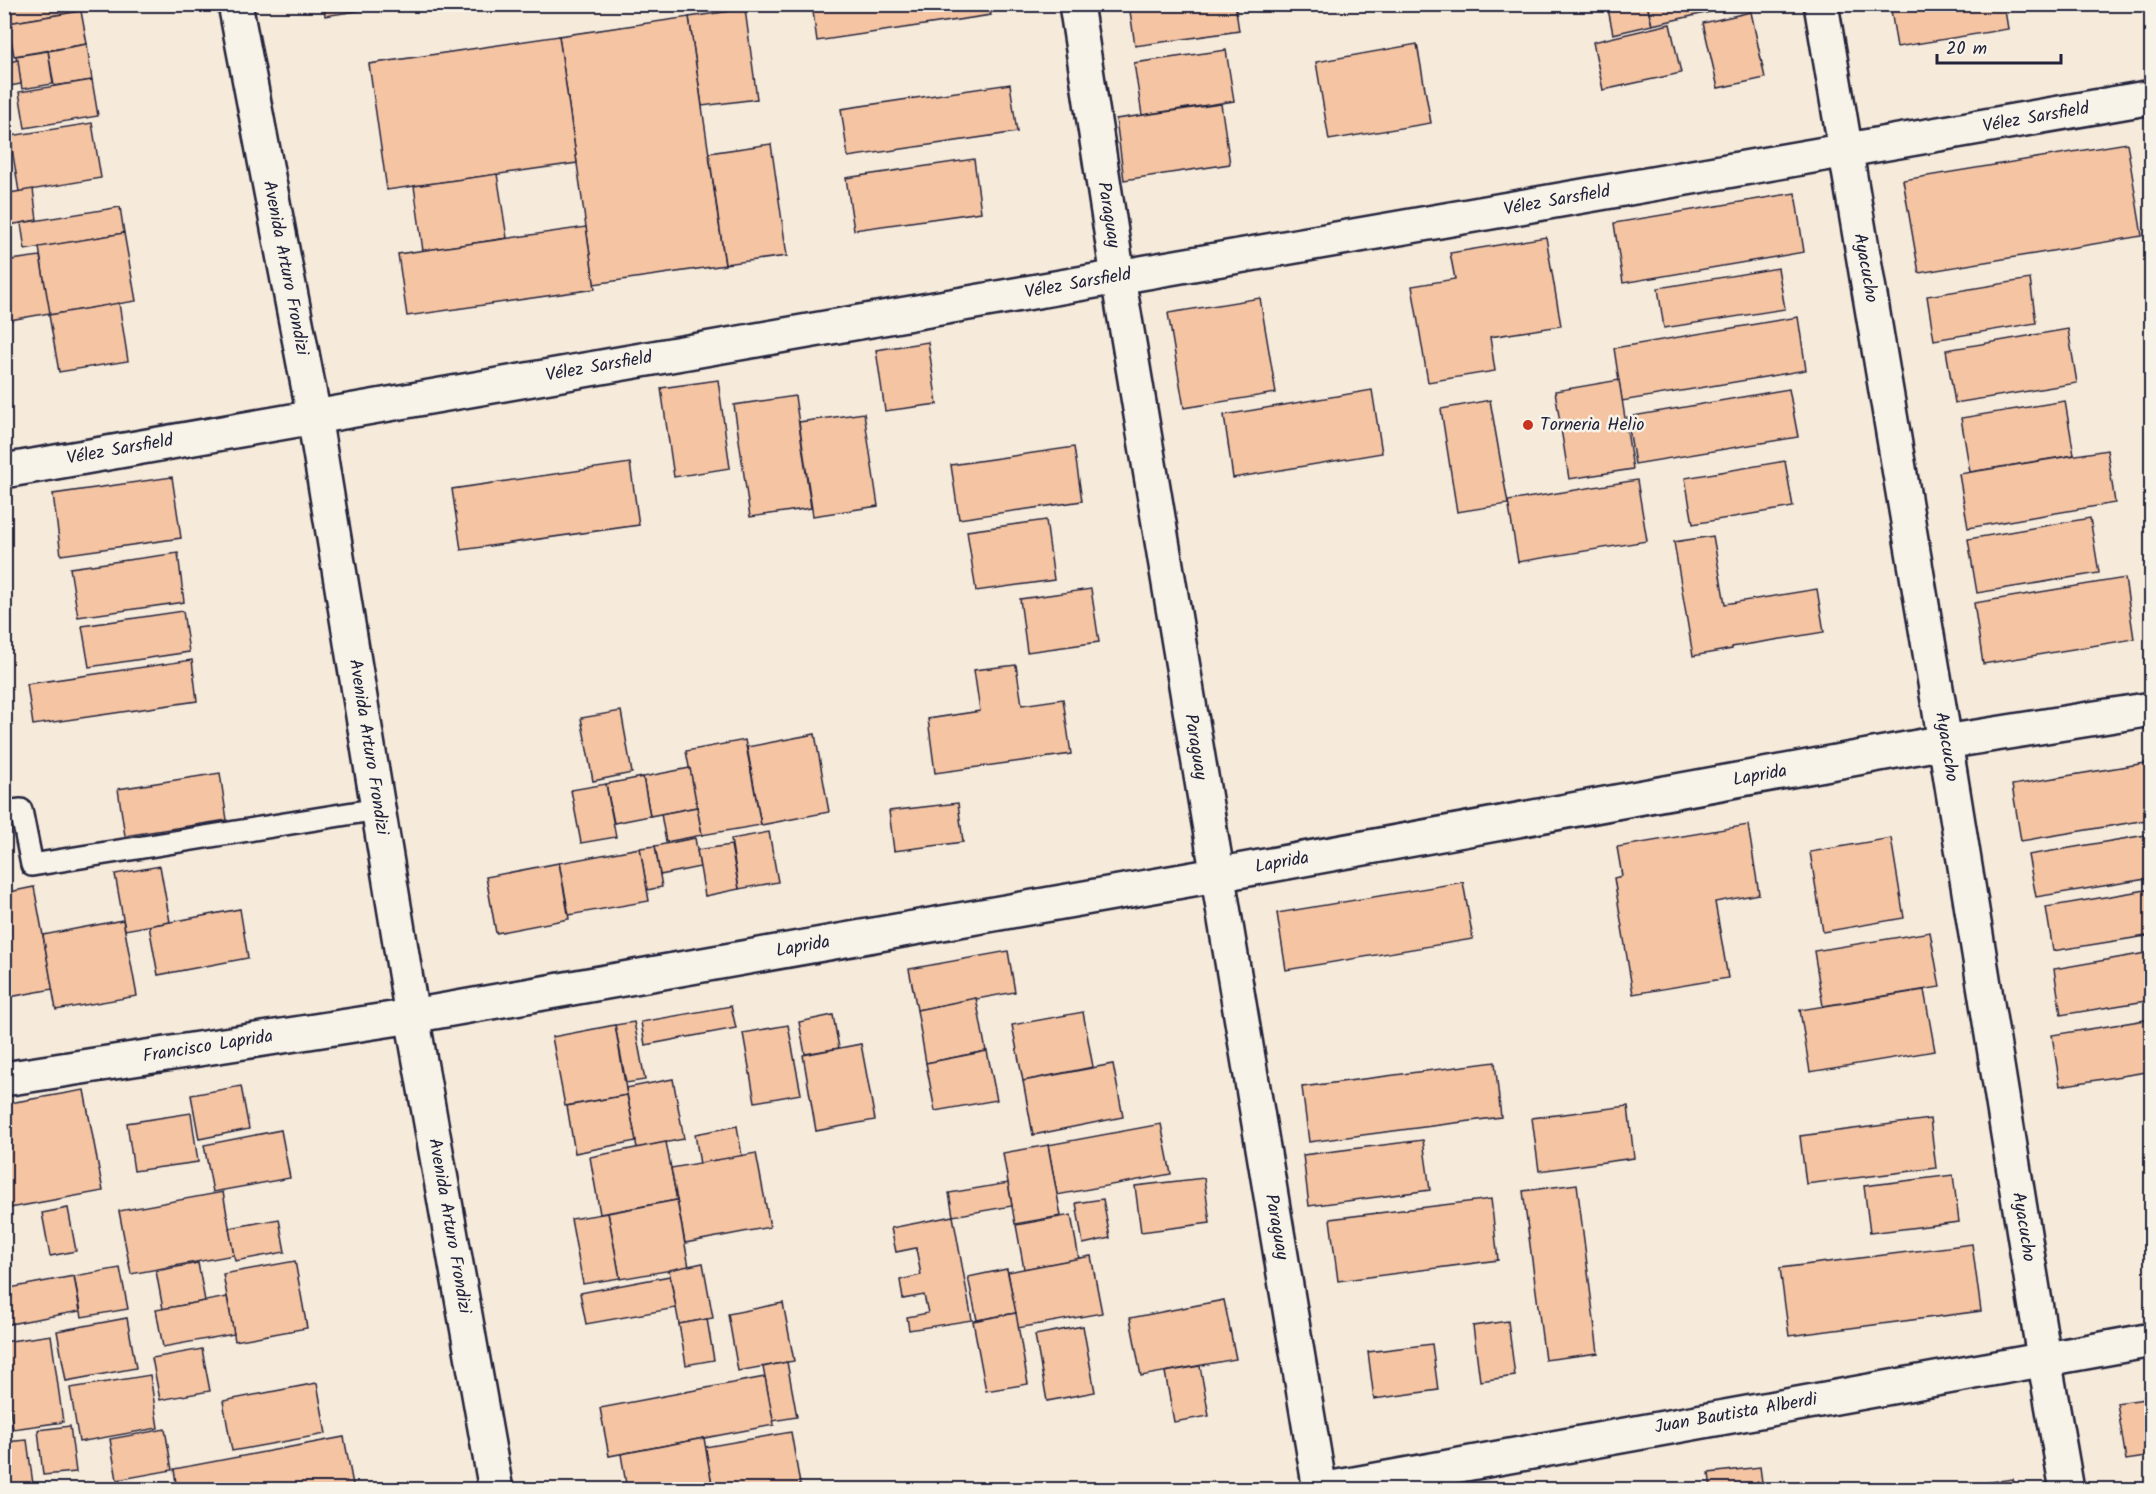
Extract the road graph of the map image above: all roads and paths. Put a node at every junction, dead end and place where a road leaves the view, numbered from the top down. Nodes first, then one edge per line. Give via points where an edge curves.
1 (235, 4) edge
2 (1076, 4) edge
3 (1821, 4) edge
4 (2151, 97) edge
5 (1845, 151) junction
6 (1118, 277) junction
7 (314, 416) junction
8 (4, 471) edge
9 (2151, 709) edge
10 (1945, 742) junction
11 (378, 809) junction
12 (4, 812) edge
13 (1216, 875) junction
14 (412, 1016) junction
15 (4, 1078) edge
16 (2151, 1340) edge
17 (2044, 1358) junction
18 (496, 1490) edge
19 (1321, 1490) edge
20 (2067, 1490) edge

1 - 7 street, Avenida Arturo Frondizi
2 - 6 street, Paraguay
3 - 5 street, Ayacucho
4 - 5 street, Vélez Sarsfield
5 - 6 street, Vélez Sarsfield
5 - 10 street, Ayacucho
6 - 7 street, Vélez Sarsfield
6 - 13 street, Paraguay
7 - 8 street, Vélez Sarsfield
7 - 11 street, Avenida Arturo Frondizi
9 - 10 street, Laprida
10 - 13 street, Laprida
10 - 17 street, Ayacucho
11 - 12 lane via 32,865 21,810
11 - 14 street, Avenida Arturo Frondizi
13 - 14 street, Laprida
13 - 19 street, Paraguay
14 - 15 street, Francisco Laprida
14 - 18 street, Avenida Arturo Frondizi
16 - 17 street, Juan Bautista Alberdi
17 - 19 street, Juan Bautista Alberdi
17 - 20 street, Ayacucho

